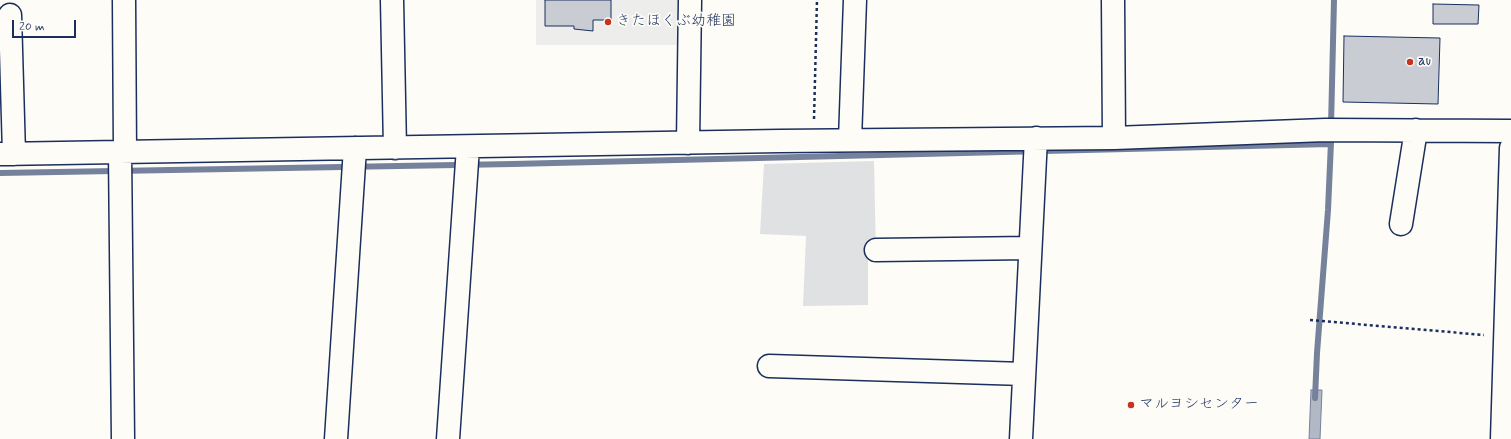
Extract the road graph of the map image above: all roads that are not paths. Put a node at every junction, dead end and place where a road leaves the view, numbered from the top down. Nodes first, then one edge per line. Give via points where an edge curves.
1 (124, 0) edge
2 (392, 0) edge
3 (690, 0) edge
4 (855, 0) edge
5 (1114, 0) edge
6 (10, 14) dead end
7 (1416, 130) junction
8 (1511, 131) edge
9 (1036, 138) junction
10 (1114, 138) junction
11 (850, 140) junction
12 (688, 143) junction
13 (468, 147) junction
14 (355, 148) junction
15 (396, 148) junction
16 (1511, 148) edge
17 (123, 152) junction
18 (7, 154) edge
19 (1402, 224) dead end
20 (1030, 248) junction
21 (876, 250) dead end
22 (770, 366) dead end
23 (1024, 374) junction
24 (123, 439) edge
25 (336, 439) edge
26 (448, 439) edge
27 (1020, 439) edge
28 (1502, 439) edge

1 - 17 street
2 - 15 street
3 - 12 street
4 - 11 street
5 - 10 street
6 - 18 street
7 - 8 street
7 - 10 street via 1325,130
7 - 19 street
9 - 10 street
9 - 11 street
9 - 20 street
11 - 12 street
12 - 13 street
13 - 15 street
13 - 26 street
14 - 15 street
14 - 17 street
14 - 25 street
16 - 28 street
17 - 18 street
17 - 24 street
20 - 21 street
20 - 23 street
22 - 23 street
23 - 27 street

